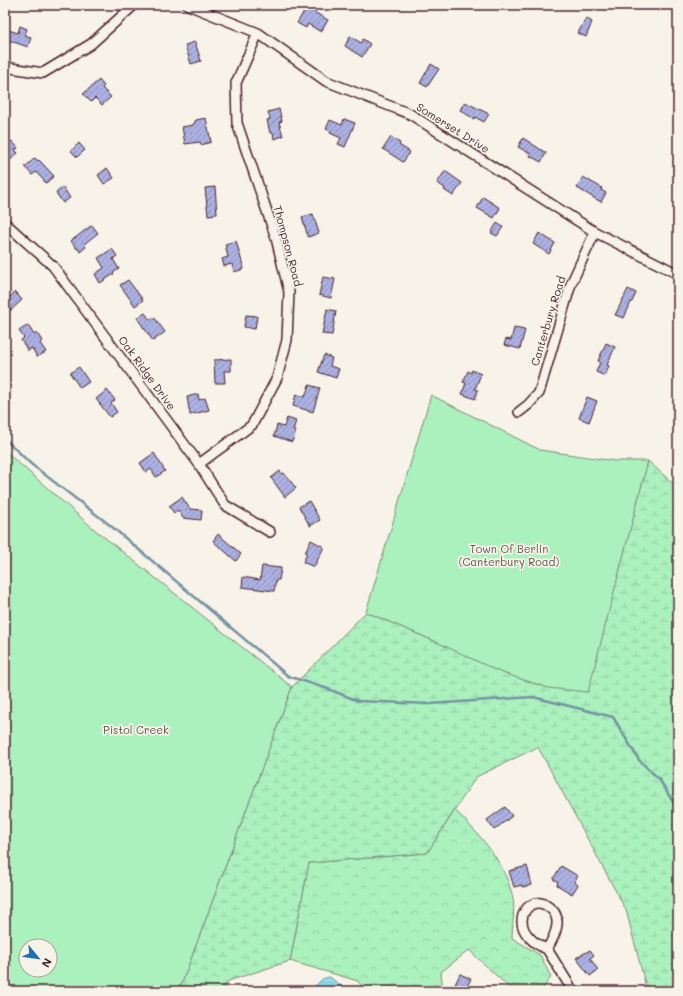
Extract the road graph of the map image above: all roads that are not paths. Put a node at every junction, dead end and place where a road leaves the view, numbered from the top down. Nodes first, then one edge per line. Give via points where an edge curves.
1 (134, 5) edge
2 (188, 5) edge
3 (258, 33) junction
4 (5, 67) edge
5 (5, 223) edge
6 (595, 232) junction
7 (678, 274) edge
8 (519, 412) dead end
9 (200, 464) junction
10 (270, 532) dead end
11 (547, 949) junction
12 (573, 991) edge

1 - 4 street via 91,44 43,73
2 - 3 street, Somerset Drive
3 - 6 street, Somerset Drive via 326,81 410,114
3 - 9 street, Thompson Road via 236,82 237,123 276,238 289,292 287,340 277,378 252,425
5 - 9 street, Oak Ridge Drive via 53,266
6 - 7 street, Somerset Drive
6 - 8 street, Canterbury Road via 571,284 538,392
9 - 10 street, Oak Ridge Drive via 225,505
11 - 11 street via 530,938 523,927 524,912 532,904 543,904 556,914 558,923 554,939
11 - 12 street

